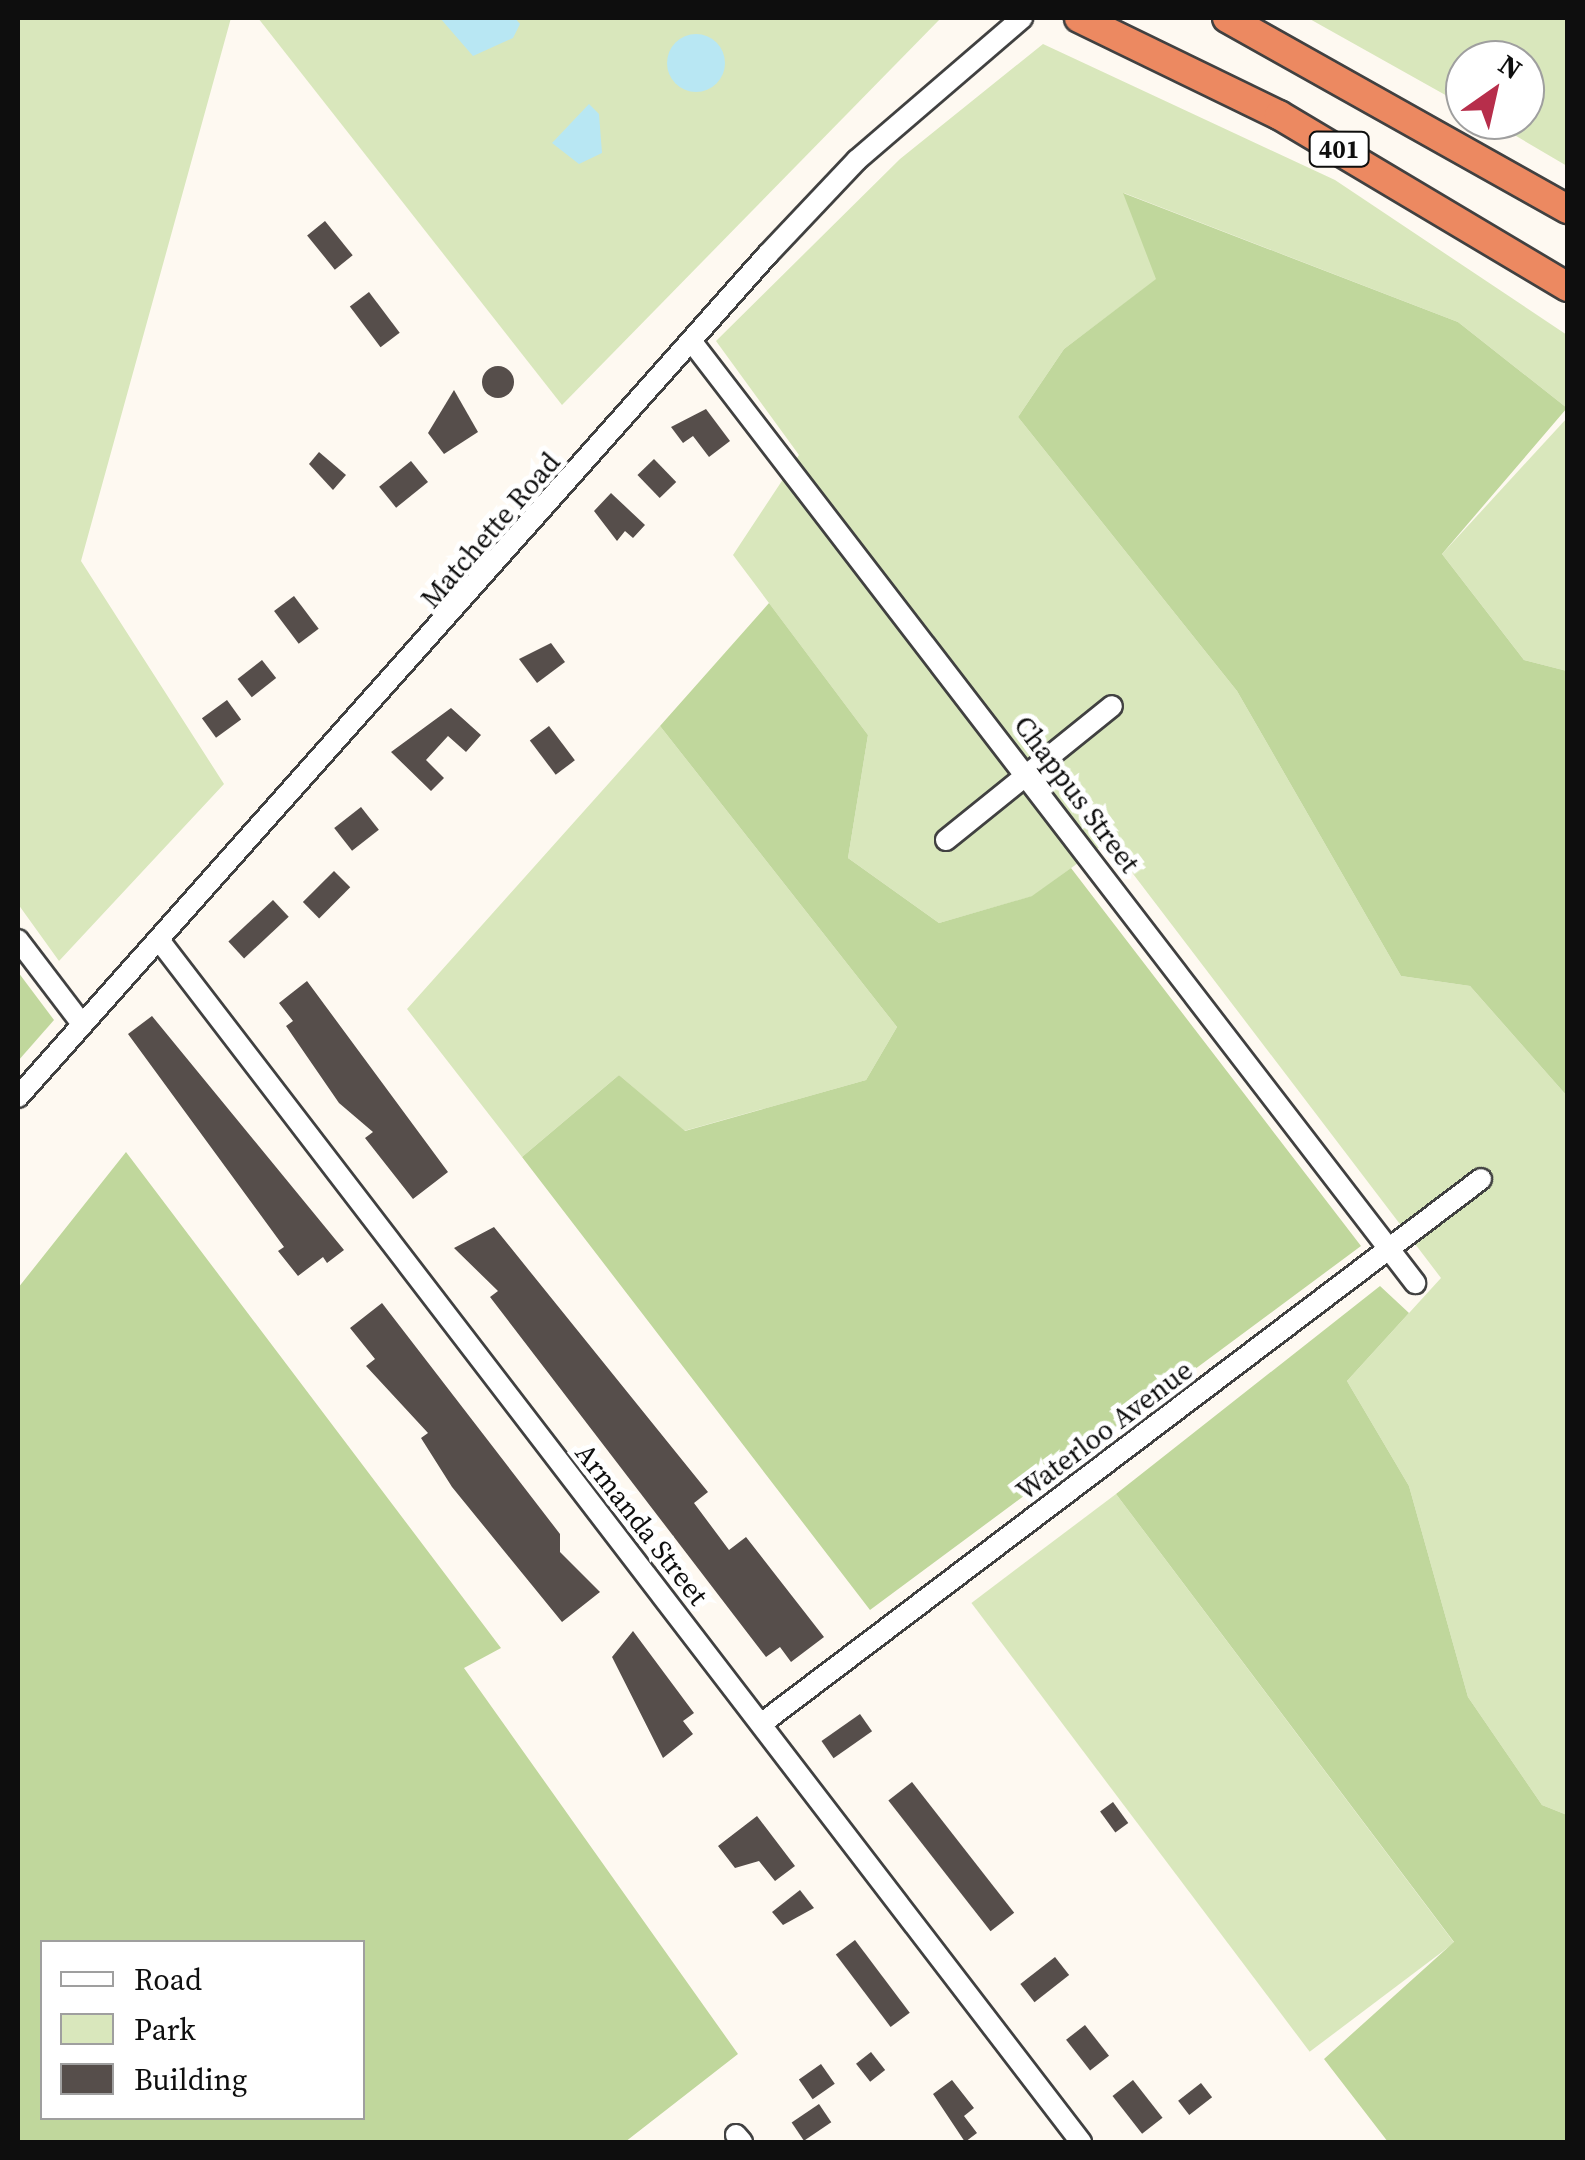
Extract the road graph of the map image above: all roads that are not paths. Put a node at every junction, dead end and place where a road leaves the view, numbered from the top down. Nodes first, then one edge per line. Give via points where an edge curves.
1 (1022, 18) edge
2 (1227, 18) edge
3 (1090, 22) edge
4 (1568, 209) edge
5 (1568, 287) edge
6 (692, 342) junction
7 (1112, 706) dead end
8 (1027, 774) junction
9 (946, 840) dead end
10 (18, 940) edge
11 (159, 940) junction
12 (82, 1024) junction
13 (18, 1097) edge
14 (1480, 1179) dead end
15 (1388, 1249) junction
16 (1415, 1283) dead end
17 (761, 1724) junction
18 (1081, 2142) edge

1 - 6 street, Matchette Road via 857,160
2 - 4 highway, 401
3 - 5 highway, 401 via 1312,133
6 - 8 street, Chappus Street
6 - 11 street, Matchette Road
7 - 8 street
8 - 9 street
8 - 15 street, Chappus Street
10 - 12 street
11 - 12 street, Matchette Road
11 - 17 street, Armanda Street
12 - 13 street, Matchette Road
14 - 15 street, Waterloo Avenue
15 - 16 street, Chappus Street
15 - 17 street, Waterloo Avenue
17 - 18 street, Armanda Street

